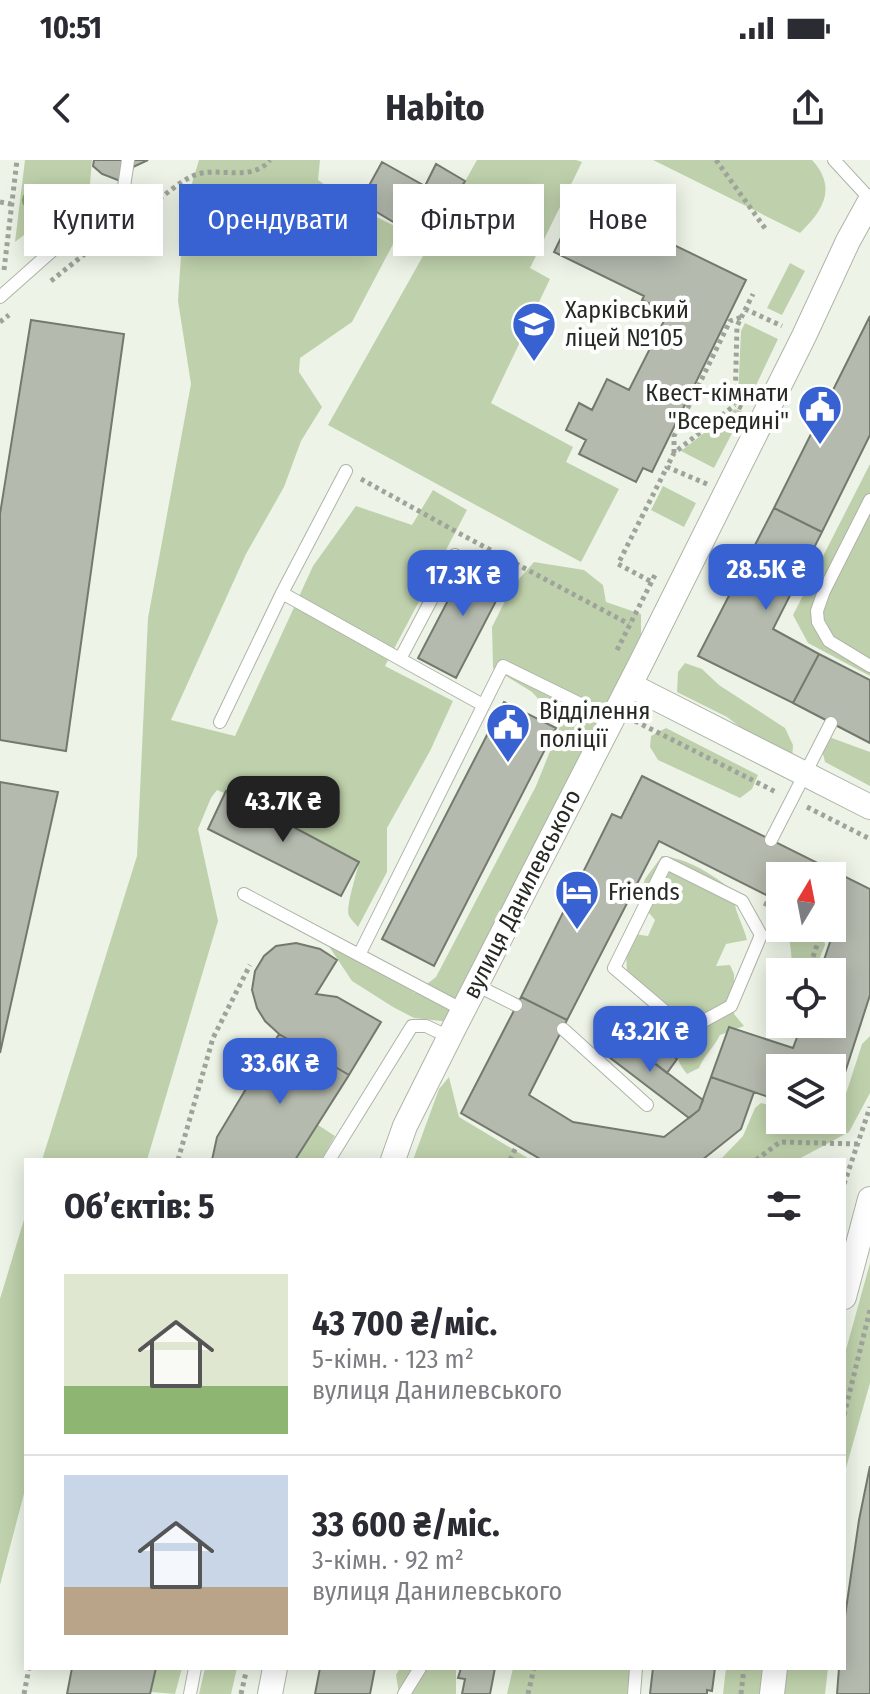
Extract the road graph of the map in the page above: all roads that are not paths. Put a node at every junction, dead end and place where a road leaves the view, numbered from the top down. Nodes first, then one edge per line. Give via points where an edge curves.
1 (128, 160) edge
2 (834, 160) edge
3 (870, 200) edge
4 (0, 297) edge
5 (346, 471) road end
6 (870, 500) edge
7 (455, 555) road end
8 (282, 593) junction
9 (400, 659) junction
10 (863, 667) edge
11 (630, 685) junction
12 (483, 705) junction
13 (613, 715) junction
14 (220, 722) dead end
15 (831, 723) dead end
16 (805, 774) junction
17 (870, 807) edge
18 (771, 840) dead end
19 (749, 887) dead end
20 (244, 894) dead end
21 (742, 901) junction
22 (359, 955) junction
23 (476, 985) junction
24 (516, 1005) dead end
25 (463, 1010) junction
26 (563, 1029) dead end
27 (449, 1037) junction
28 (647, 1105) dead end
29 (330, 1158) edge
30 (394, 1158) edge
31 (870, 1199) edge
32 (846, 1289) edge
33 (195, 1670) edge
34 (275, 1670) edge
35 (419, 1670) edge
36 (636, 1670) edge
37 (775, 1670) edge
38 (190, 1694) edge
39 (270, 1694) edge
40 (404, 1694) edge
41 (634, 1694) edge
42 (772, 1694) edge

1 - 4 lane via 124,187
2 - 3 lane
3 - 11 street, вулиця Данилевського
5 - 8 lane
6 - 10 lane via 817,611 822,633
7 - 9 lane
8 - 9 lane
8 - 14 lane
9 - 12 lane
11 - 13 street, вулиця Данилевського
11 - 16 street
12 - 13 lane via 503,666
12 - 22 lane
13 - 23 street, вулиця Данилевського
15 - 16 lane
16 - 17 street
16 - 18 lane
19 - 21 lane
20 - 22 lane
21 - 21 lane via 761,935 731,1006 687,1030 614,968 666,863
22 - 25 lane
23 - 24 lane
23 - 25 street, вулиця Данилевського
25 - 27 street, вулиця Данилевського
26 - 28 lane
27 - 29 lane via 412,1026
27 - 30 street, вулиця Данилевського
31 - 32 street
33 - 38 lane
34 - 39 street
35 - 40 lane
36 - 41 lane
37 - 42 street

